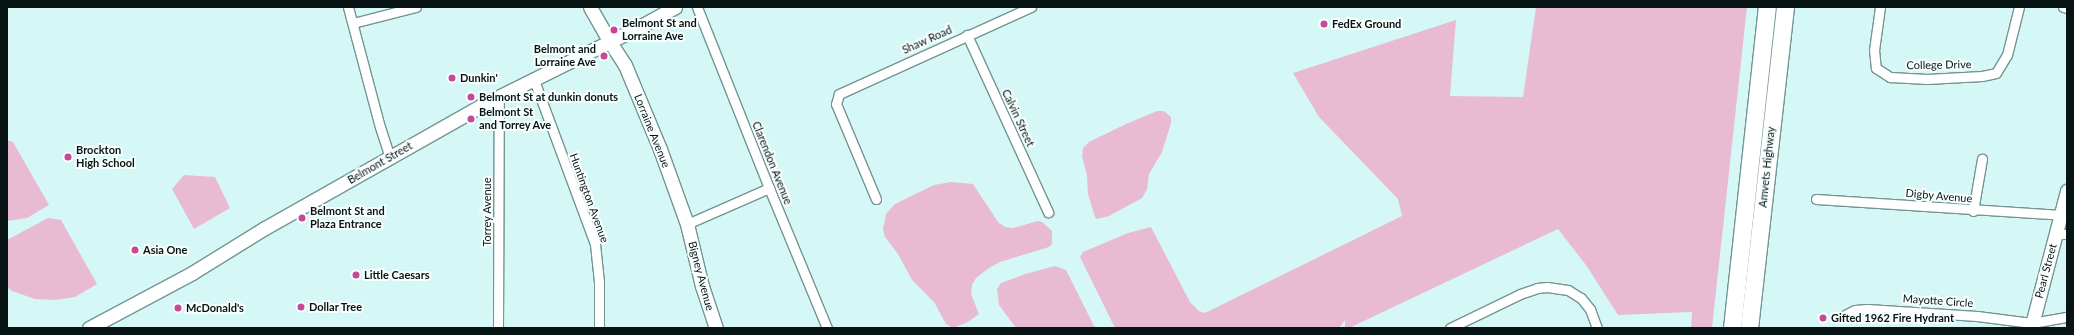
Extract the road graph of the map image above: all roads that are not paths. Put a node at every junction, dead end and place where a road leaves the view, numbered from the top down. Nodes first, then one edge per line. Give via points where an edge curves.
1 (348, 7) edge
2 (416, 7) edge
3 (590, 7) edge
4 (676, 7) edge
5 (697, 7) edge
6 (1031, 7) edge
7 (1768, 7) edge
8 (1785, 7) edge
9 (1880, 7) edge
10 (2019, 7) edge
11 (2063, 7) edge
12 (2067, 8) edge
13 (353, 23) junction
14 (967, 35) junction
15 (610, 42) junction
16 (534, 80) junction
17 (499, 96) junction
18 (390, 158) junction
19 (1982, 159) dead end
20 (769, 188) junction
21 (2067, 191) edge
22 (876, 199) dead end
23 (1816, 199) dead end
24 (1973, 211) junction
25 (1048, 212) dead end
26 (2061, 215) junction
27 (687, 224) junction
28 (2061, 234) edge
29 (1843, 316) dead end
30 (2067, 317) edge
31 (2032, 325) edge
32 (89, 328) edge
33 (498, 328) edge
34 (599, 328) edge
35 (716, 328) edge
36 (827, 328) edge
37 (1450, 328) edge
38 (1597, 328) edge
39 (1732, 328) edge
40 (1749, 328) edge

1 - 13 street
2 - 13 street
3 - 15 main road, Lorraine Avenue
4 - 15 main road, Belmont Street
5 - 20 street, Clarendon Avenue
6 - 14 street, Shaw Road
7 - 39 highway, Amvets Highway
8 - 40 highway, Amvets Highway
9 - 10 street, College Drive via 1874,50 1876,68 1890,77 1927,79 1996,73 2007,54
11 - 12 street
13 - 18 street
14 - 22 street, Shaw Road via 846,89 836,99 839,112
14 - 25 street, Calvin Street
15 - 16 main road, Belmont Street
15 - 27 main road, Lorraine Avenue via 625,65
16 - 17 main road, Belmont Street
16 - 34 street, Huntington Avenue via 595,244 599,282
17 - 18 main road, Belmont Street
17 - 33 street, Torrey Avenue
18 - 32 main road, Belmont Street via 260,231 192,273
19 - 24 street
20 - 27 street
20 - 36 street, Clarendon Avenue
21 - 26 main road, Pearl Street
23 - 24 street, Digby Avenue
24 - 26 street, Digby Avenue
26 - 28 main road, Pearl Street
27 - 35 main road, Bigney Avenue via 702,286
28 - 31 main road, Pearl Street
29 - 31 street, Mayotte Circle via 1867,308 1977,316
30 - 31 street, Mayotte Circle
37 - 38 street via 1531,289 1552,287 1571,291 1581,298 1590,309

